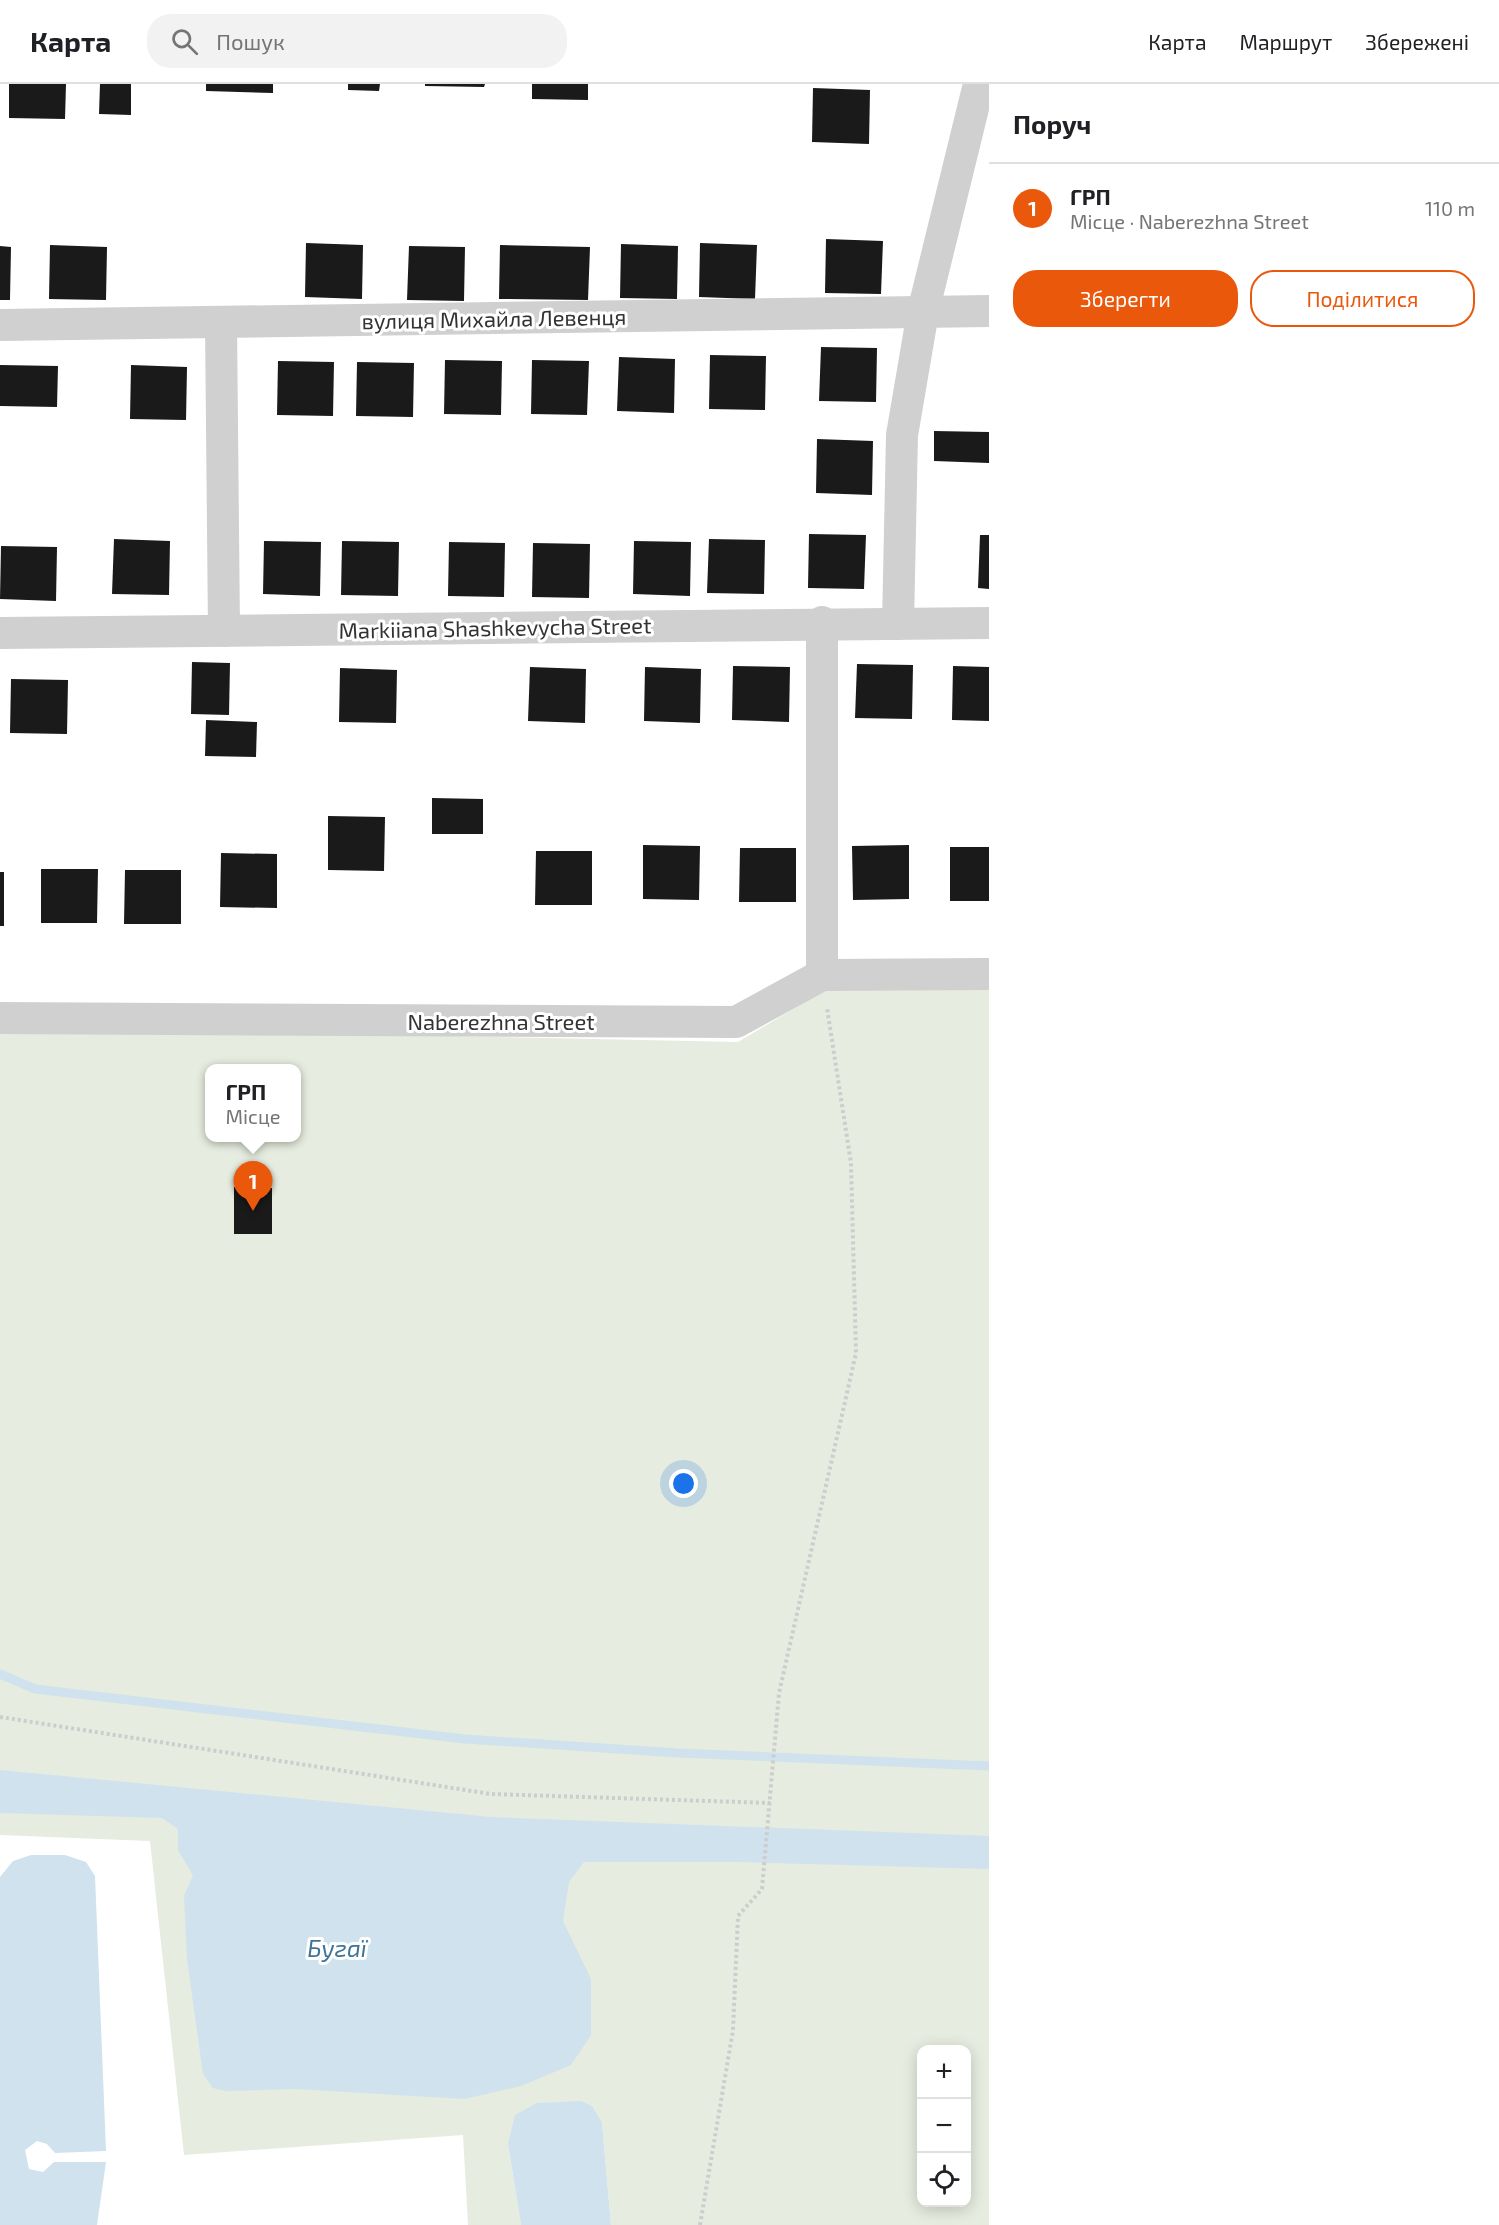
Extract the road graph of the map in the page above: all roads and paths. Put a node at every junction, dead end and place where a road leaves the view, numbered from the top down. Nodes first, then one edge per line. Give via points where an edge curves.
1 (979, 84) edge
2 (989, 311) edge
3 (923, 312) junction
4 (221, 322) junction
5 (0, 325) edge
6 (822, 622) junction
7 (989, 623) edge
8 (898, 624) junction
9 (224, 630) junction
10 (0, 633) edge
11 (989, 974) edge
12 (822, 975) junction
13 (0, 1018) edge
14 (0, 1718) edge
15 (770, 1803) junction
16 (700, 2225) edge

1 - 3 street
2 - 3 street, вулиця Михайла Левенця
3 - 4 street, вулиця Михайла Левенця
3 - 8 street via 902,435
4 - 5 street, вулиця Михайла Левенця
4 - 9 street
6 - 8 street, Markiiana Shashkevycha Street
6 - 9 street, Markiiana Shashkevycha Street
6 - 12 street
7 - 8 street, Markiiana Shashkevycha Street
9 - 10 street, Markiiana Shashkevycha Street
11 - 12 street, Naberezhna Street
12 - 13 street, Naberezhna Street via 736,1022
12 - 15 path via 851,1163 856,1353 779,1693
14 - 15 path via 491,1794
15 - 16 path via 762,1889 738,1916 733,2030

